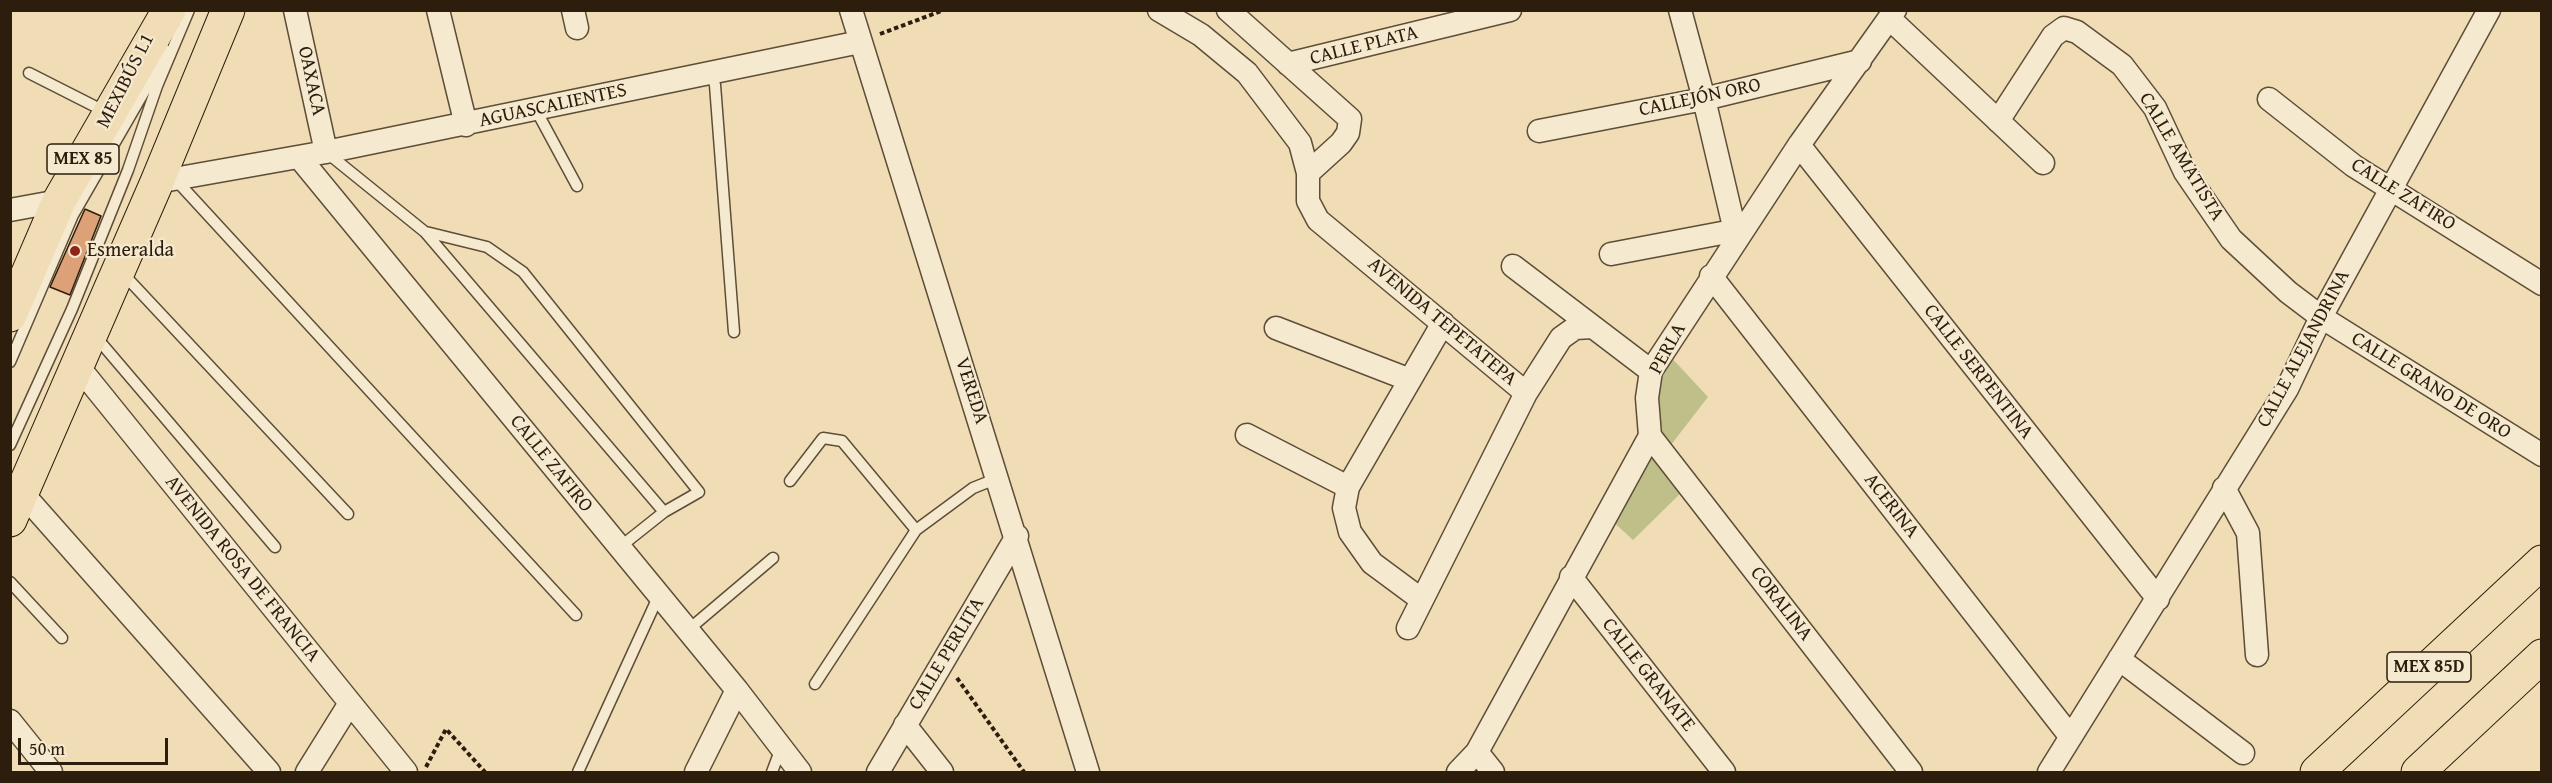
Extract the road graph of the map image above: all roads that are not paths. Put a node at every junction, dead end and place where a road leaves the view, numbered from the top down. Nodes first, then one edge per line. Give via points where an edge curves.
1 (169, 10) edge
2 (180, 10) edge
3 (189, 10) edge
4 (228, 10) edge
5 (296, 10) edge
6 (438, 10) edge
7 (851, 10) edge
8 (1159, 10) edge
9 (1228, 10) edge
10 (1510, 10) edge
11 (1680, 10) edge
12 (2489, 10) edge
13 (1893, 15) edge
14 (860, 42) junction
15 (1860, 61) junction
16 (1288, 64) junction
17 (29, 73) dead end
18 (711, 73) junction
19 (1704, 99) junction
20 (2269, 99) dead end
21 (536, 110) junction
22 (109, 114) junction
23 (1998, 121) junction
24 (466, 124) junction
25 (1539, 131) dead end
26 (1799, 145) junction
27 (326, 152) junction
28 (299, 157) junction
29 (2043, 163) dead end
30 (1308, 173) junction
31 (166, 181) junction
32 (577, 186) dead end
33 (2392, 187) junction
34 (59, 201) junction
35 (10, 210) edge
36 (1739, 230) junction
37 (425, 232) junction
38 (1611, 254) dead end
39 (1513, 266) dead end
40 (118, 272) junction
41 (1711, 276) junction
42 (2541, 284) edge
43 (10, 315) edge
44 (2321, 317) junction
45 (1443, 323) junction
46 (1593, 327) junction
47 (1276, 328) dead end
48 (92, 331) junction
49 (734, 332) dead end
50 (10, 362) edge
51 (77, 365) junction
52 (1651, 371) junction
53 (1410, 380) junction
54 (1526, 393) junction
55 (1247, 435) dead end
56 (1650, 436) junction
57 (10, 445) edge
58 (2541, 455) edge
59 (998, 478) junction
60 (790, 481) dead end
61 (1348, 487) junction
62 (2224, 488) junction
63 (16, 507) edge
64 (664, 512) junction
65 (348, 514) dead end
66 (916, 531) junction
67 (1017, 536) junction
68 (275, 547) dead end
69 (620, 547) junction
70 (773, 558) dead end
71 (2541, 562) edge
72 (1571, 577) junction
73 (10, 582) edge
74 (659, 595) junction
75 (2157, 599) junction
76 (1422, 600) junction
77 (576, 615) dead end
78 (1408, 628) dead end
79 (688, 630) junction
80 (62, 638) dead end
81 (2257, 655) dead end
82 (2541, 656) edge
83 (2119, 659) junction
84 (815, 684) dead end
85 (737, 690) junction
86 (350, 703) junction
87 (10, 721) edge
88 (905, 725) junction
89 (2070, 736) junction
90 (781, 748) junction
91 (1476, 752) junction
92 (2243, 753) dead end
93 (51, 772) edge
94 (269, 772) edge
95 (307, 772) edge
96 (406, 772) edge
97 (578, 772) edge
98 (696, 772) edge
99 (772, 772) edge
100 (800, 772) edge
101 (878, 772) edge
102 (942, 772) edge
103 (1088, 772) edge
104 (1458, 772) edge
105 (1493, 772) edge
106 (1724, 772) edge
107 (1911, 772) edge
108 (2051, 772) edge
109 (2317, 772) edge
110 (2418, 772) edge

1 - 22 main road, MEX 85
2 - 50 lane, MEXIBÚS L1 via 148,85 73,215
3 - 57 lane, MEXIBÚS L1 via 72,309
4 - 31 main road
5 - 27 street, OAXACA
6 - 24 street
7 - 14 street, VEREDA
8 - 30 street, AVENIDA TEPETATEPA via 1201,35 1247,73 1300,144
9 - 16 street
10 - 16 street, CALLE PLATA
11 - 19 street
12 - 33 street, CALLE ALEJANDRINA
13 - 15 street, PERLA
13 - 23 street
14 - 18 street, AGUASCALIENTES
14 - 59 street, VEREDA
15 - 19 street, CALLEJÓN ORO
15 - 26 street, PERLA
16 - 30 street via 1350,119 1348,133 1341,143
17 - 22 lane
18 - 21 street, AGUASCALIENTES
18 - 49 lane
19 - 25 street, CALLEJÓN ORO
19 - 36 street
20 - 33 street, CALLE ZAFIRO via 2355,166
21 - 24 street, AGUASCALIENTES
21 - 32 lane
22 - 34 main road, MEX 85
23 - 29 street
23 - 44 street, CALLE AMATISTA via 2053,36 2064,28 2077,32 2122,65 2155,108 2185,172 2231,239
24 - 27 street, AGUASCALIENTES
26 - 36 street, PERLA
26 - 75 street, CALLE SERPENTINA
27 - 28 street, AGUASCALIENTES
27 - 37 lane
28 - 31 street, AGUASCALIENTES
28 - 69 street, CALLE ZAFIRO
30 - 45 street, AVENIDA TEPETATEPA via 1308,201 1318,220
31 - 40 main road
31 - 77 lane
33 - 42 street, CALLE ZAFIRO
33 - 44 street, CALLE ALEJANDRINA
34 - 35 street
34 - 43 main road, MEX 85 via 25,269
36 - 38 street
36 - 41 street, PERLA
37 - 64 lane
37 - 64 lane via 487,247 523,272 699,492
39 - 46 street
40 - 48 main road
40 - 65 lane
41 - 52 street, PERLA
41 - 89 street, ACERINA
44 - 58 street, CALLE GRANO DE ORO
44 - 62 street, CALLE ALEJANDRINA via 2287,389
45 - 53 street
45 - 54 street, AVENIDA TEPETATEPA
46 - 52 street
46 - 54 street, AVENIDA TEPETATEPA via 1575,328 1561,338
47 - 53 street
48 - 51 main road
48 - 68 lane
51 - 63 main road
51 - 86 street, AVENIDA ROSA DE FRANCIA
52 - 56 street, PERLA via 1647,398
53 - 61 street
54 - 76 street
55 - 61 street
56 - 72 street
56 - 107 street, CORALINA
59 - 66 lane via 973,488
59 - 67 street, VEREDA
60 - 66 lane via 823,438 842,441
61 - 76 street via 1344,508 1350,531 1372,563
62 - 75 street, CALLE ALEJANDRINA
62 - 81 street via 2248,533
63 - 94 street
64 - 69 lane
66 - 84 lane
67 - 88 street, CALLE PERLITA
67 - 103 street, VEREDA
69 - 74 street, CALLE ZAFIRO
70 - 79 lane
71 - 109 main road, MEX 85D
72 - 91 street
72 - 106 street, CALLE GRANATE
73 - 80 lane
74 - 79 street, CALLE ZAFIRO
74 - 97 lane
75 - 83 street, CALLE ALEJANDRINA
76 - 78 street
79 - 85 street, CALLE ZAFIRO
82 - 110 main road
83 - 89 street, CALLE ALEJANDRINA
83 - 92 street
85 - 90 street, CALLE ZAFIRO
85 - 98 street
86 - 95 street
86 - 96 street, AVENIDA ROSA DE FRANCIA
87 - 93 street
88 - 101 street, CALLE PERLITA
88 - 102 street
89 - 108 street, CALLE ALEJANDRINA
90 - 99 lane
90 - 100 street, CALLE ZAFIRO
91 - 104 street
91 - 105 street

